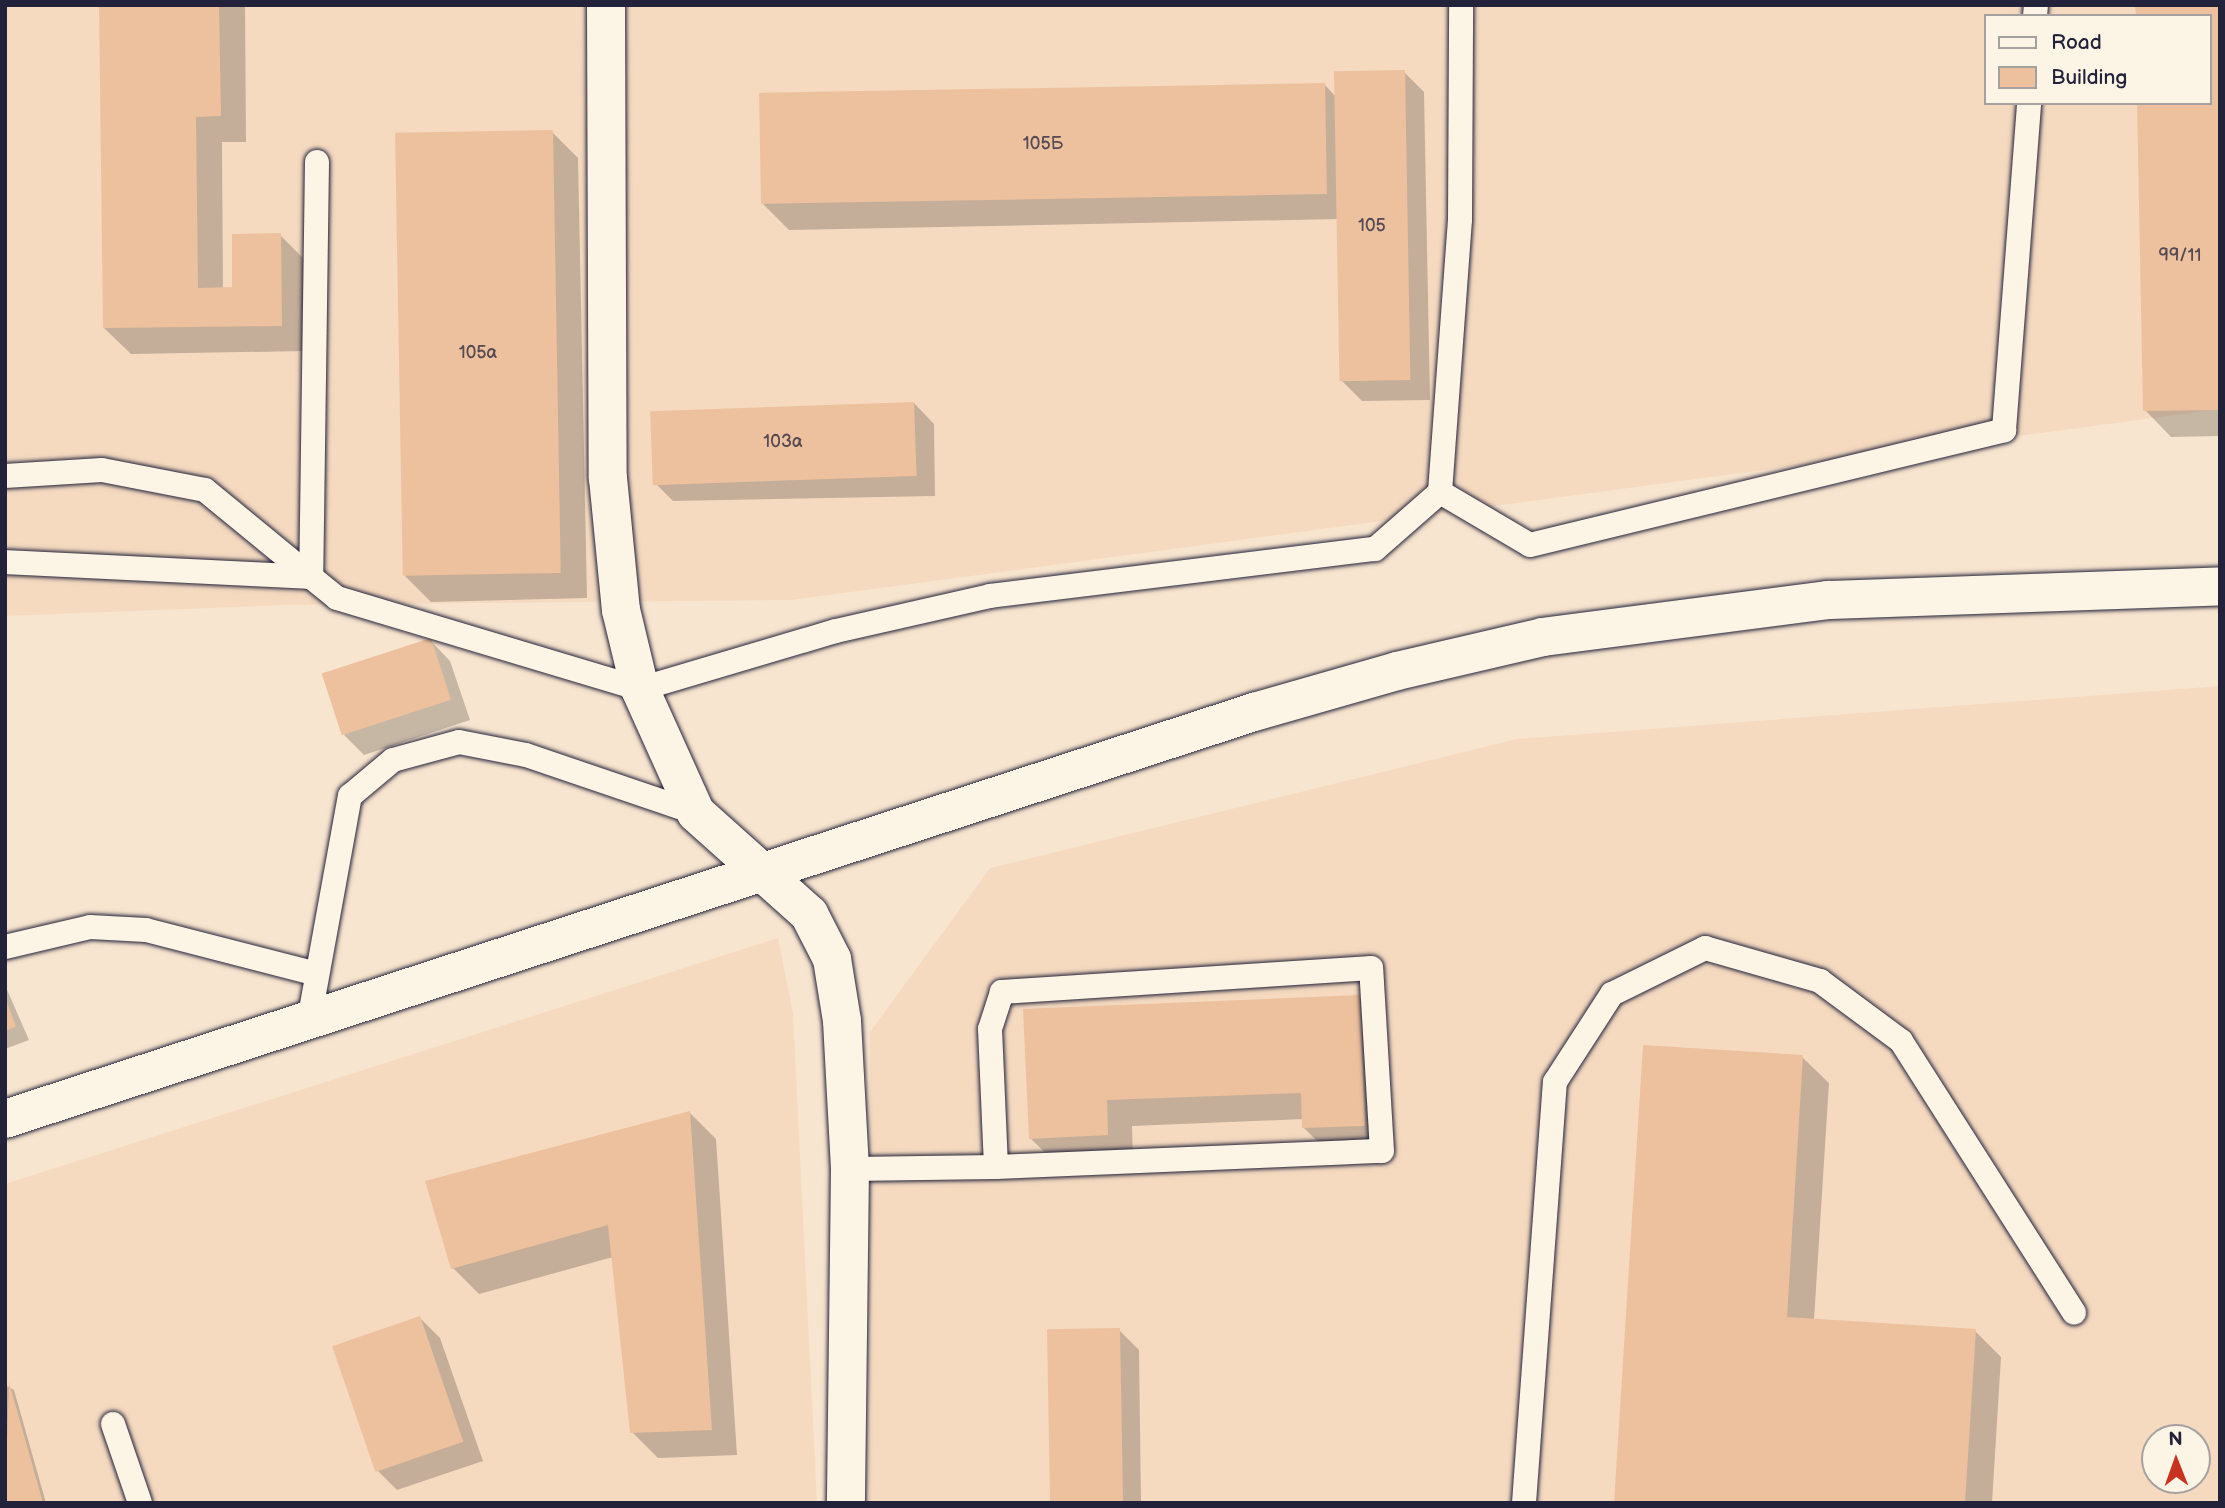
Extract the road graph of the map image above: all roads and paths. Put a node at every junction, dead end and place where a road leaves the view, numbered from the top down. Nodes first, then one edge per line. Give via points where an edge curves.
1 (606, 5) edge
2 (1461, 5) edge
3 (2029, 105) edge
4 (317, 162) dead end
5 (5, 476) edge
6 (1440, 492) junction
7 (5, 562) edge
8 (311, 577) junction
9 (2220, 586) edge
10 (640, 689) junction
11 (696, 813) junction
12 (766, 874) junction
13 (5, 947) edge
14 (314, 973) junction
15 (309, 1021) junction
16 (5, 1119) edge
17 (996, 1167) junction
18 (850, 1169) junction
19 (2074, 1313) dead end
20 (113, 1424) dead end
21 (140, 1503) edge
22 (846, 1503) edge
23 (1524, 1503) edge

1 - 10 main road via 608,478 621,610
2 - 6 lane via 1460,220
3 - 6 lane via 2004,430 1530,545
4 - 8 lane
5 - 8 lane via 102,470 205,489
6 - 10 lane via 1375,549 990,596 836,631
7 - 8 lane
8 - 10 lane via 337,598
9 - 12 main road via 1828,600 1543,637 1267,708
10 - 11 main road
11 - 12 main road
11 - 14 lane via 526,755 459,742 393,760 350,796
12 - 15 main road
12 - 18 main road via 809,914 832,959 842,1021
13 - 14 lane via 90,927 146,930
14 - 15 lane
15 - 16 main road
17 - 17 lane via 1382,1151 1371,968 1002,992 990,1029
17 - 18 lane
18 - 22 main road
19 - 23 lane via 1901,1041 1820,981 1705,948 1612,994 1555,1082
20 - 21 lane

